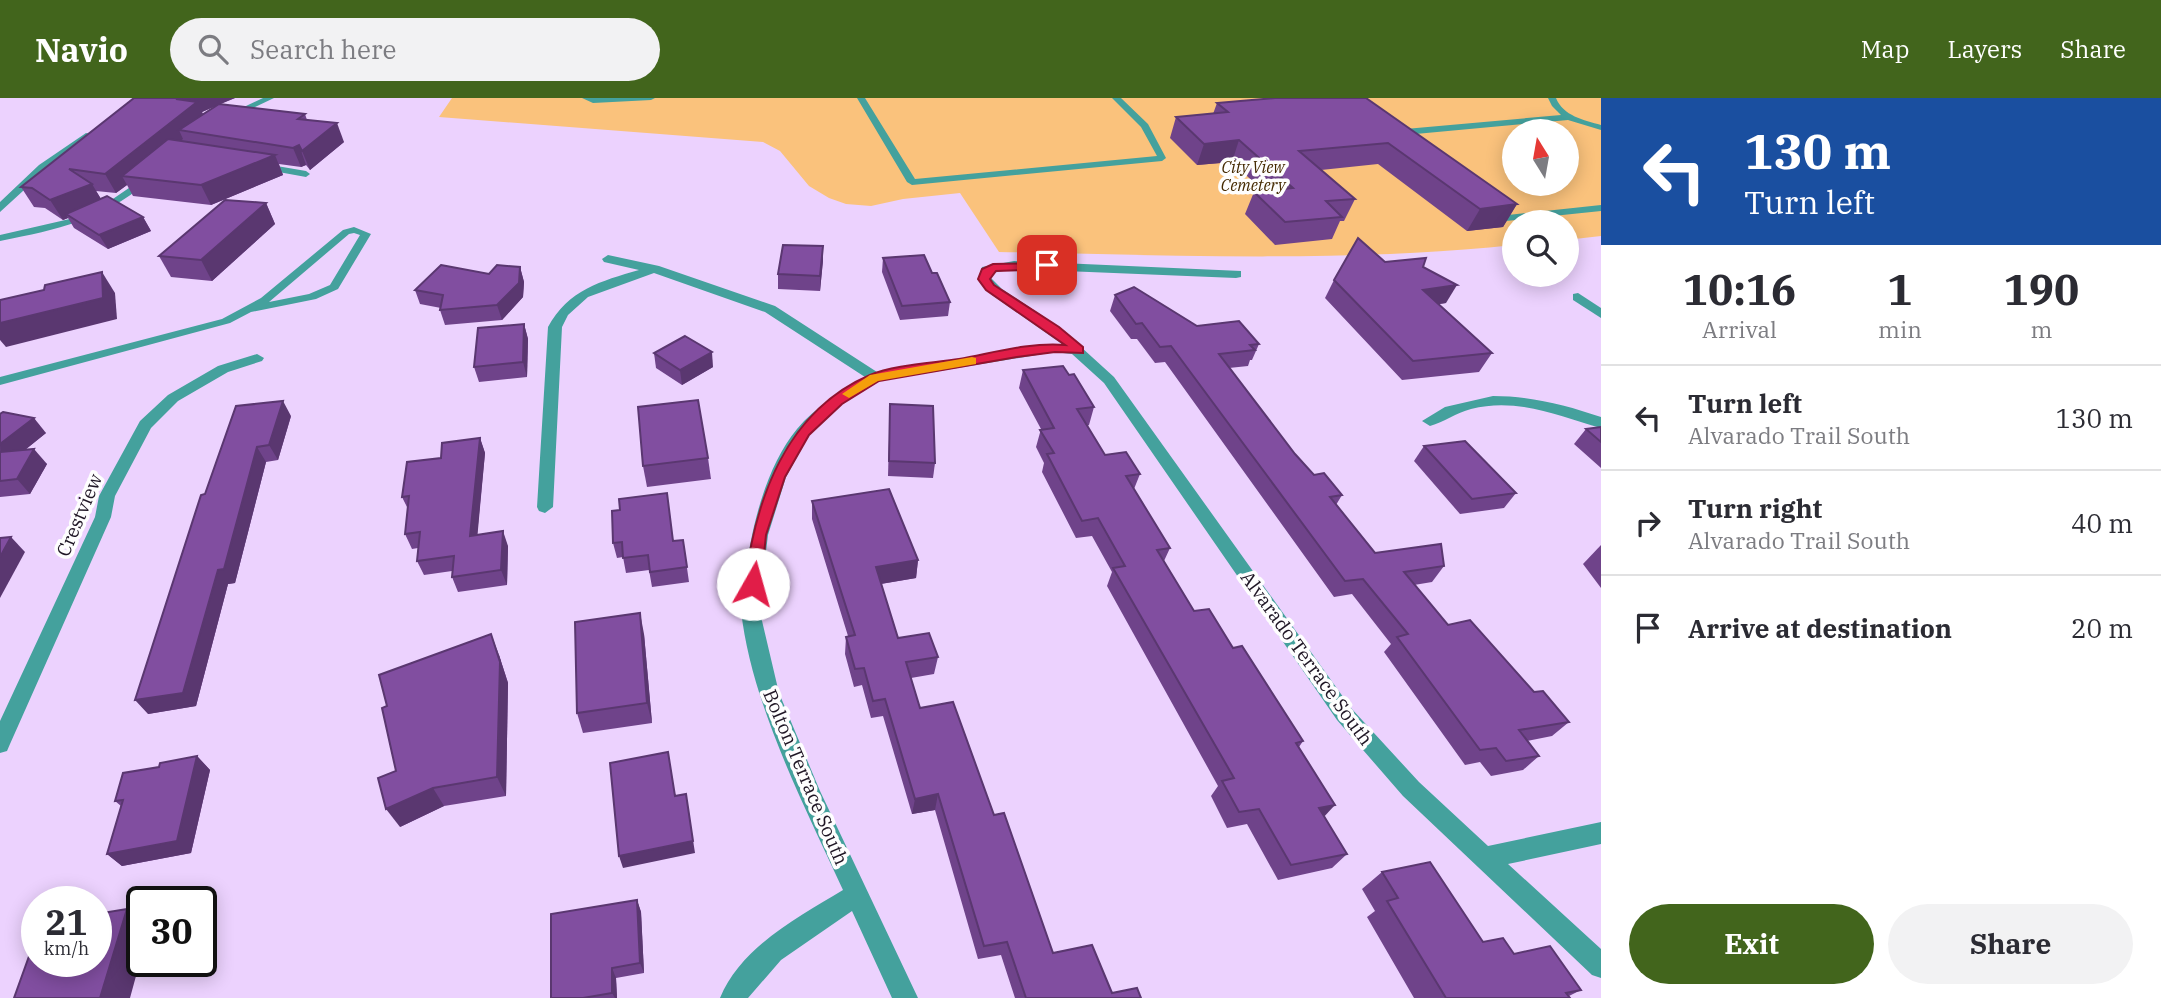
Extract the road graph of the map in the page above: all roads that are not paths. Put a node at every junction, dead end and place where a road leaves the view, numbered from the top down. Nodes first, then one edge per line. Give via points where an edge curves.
1 (270, 98) edge
2 (586, 98) edge
3 (651, 98) edge
4 (860, 98) edge
5 (1116, 98) edge
6 (1552, 98) edge
7 (1570, 117) junction
8 (217, 121) edge
9 (1383, 126) edge
10 (102, 127) edge
11 (1601, 128) edge
12 (1393, 133) junction
13 (1403, 141) edge
14 (254, 166) edge
15 (306, 174) dead end
16 (149, 176) edge
17 (1486, 202) edge
18 (0, 208) edge
19 (1601, 208) edge
20 (0, 238) edge
21 (608, 260) dead end
22 (654, 269) junction
23 (1236, 274) dead end
24 (1578, 297) dead end
25 (250, 309) junction
26 (1601, 314) edge
27 (1078, 350) junction
28 (257, 358) dead end
29 (875, 377) junction
30 (0, 381) edge
31 (1430, 421) dead end
32 (1601, 423) edge
33 (545, 507) dead end
34 (0, 744) edge
35 (1601, 833) edge
36 (1483, 858) junction
37 (856, 895) junction
38 (1601, 966) edge
39 (733, 998) edge
40 (905, 998) edge

1 - 8 lane
2 - 3 lane
4 - 5 lane via 912,183 1163,158 1145,127
6 - 7 lane
7 - 11 lane
7 - 12 lane
9 - 12 lane
10 - 18 street via 43,167
12 - 13 lane
14 - 15 lane
16 - 20 lane via 91,217
17 - 19 lane via 1506,218
21 - 22 street
22 - 29 street via 770,309
22 - 33 street via 601,286 561,311 555,327
23 - 27 street, Alvarado Terrace South via 1061,265 1004,266 986,272 984,279 990,288
24 - 26 street
25 - 25 lane via 334,288 366,234 346,232
25 - 30 lane via 198,329
27 - 29 street, Bolton Terrace South via 1017,353
27 - 36 street, Alvarado Terrace South via 1109,380 1344,715 1411,789
28 - 34 street, Crestview via 223,369 173,398 145,425 107,496 103,517
29 - 37 street, Bolton Terrace South via 837,401 803,432 784,466 759,535 750,608 769,693
31 - 32 street via 1467,403 1520,401 1557,406
35 - 36 street
36 - 38 street, Alvarado Terrace South
37 - 39 street via 786,939 748,974
37 - 40 street, Bolton Terrace South

